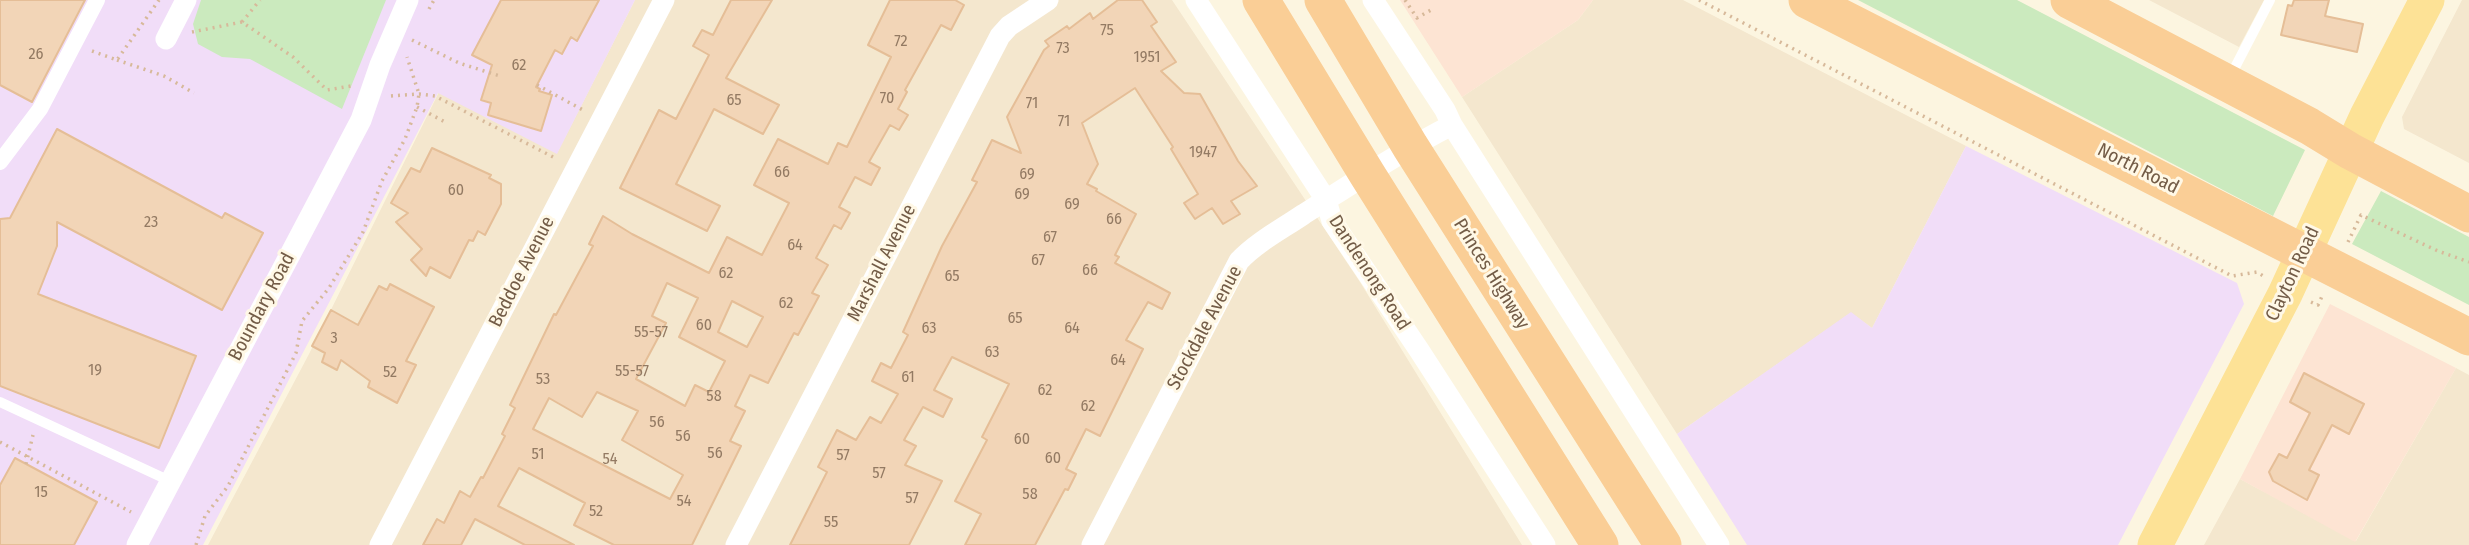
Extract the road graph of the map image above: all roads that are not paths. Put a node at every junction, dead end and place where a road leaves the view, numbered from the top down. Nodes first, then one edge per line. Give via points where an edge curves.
1 (97, 0) edge
2 (186, 0) edge
3 (408, 0) edge
4 (664, 0) edge
5 (1048, 0) edge
6 (1196, 0) edge
7 (1261, 0) edge
8 (1323, 0) edge
9 (1373, 0) edge
10 (1807, 0) edge
11 (2069, 0) edge
12 (2270, 0) edge
13 (2421, 4) edge
14 (171, 30) road end
15 (2227, 83) junction
16 (1452, 125) junction
17 (1410, 146) junction
18 (2350, 151) junction
19 (0, 162) edge
20 (1367, 174) junction
21 (1326, 200) junction
22 (2469, 214) edge
23 (2303, 254) junction
24 (2469, 337) edge
25 (0, 402) edge
26 (170, 481) junction
27 (137, 545) edge
28 (380, 545) edge
29 (736, 545) edge
30 (1092, 545) edge
31 (1545, 545) edge
32 (1601, 545) edge
33 (1663, 545) edge
34 (1719, 545) edge
35 (2155, 545) edge

1 - 19 street via 40,109
2 - 14 street
3 - 26 street, Boundary Road via 380,65 365,87 361,120
4 - 28 street, Beddoe Avenue
5 - 29 street, Marshall Avenue via 1000,36
6 - 21 street, Dandenong Road
7 - 20 highway
8 - 17 highway, Princes Highway
9 - 16 street
10 - 23 highway, North Road
11 - 15 highway
12 - 15 lane
13 - 18 main road, Clayton Road
15 - 18 highway
16 - 17 street, Stockdale Avenue
16 - 34 street
17 - 20 street, Stockdale Avenue
17 - 33 highway, Princes Highway
18 - 22 highway
18 - 23 main road, Clayton Road
20 - 21 street, Stockdale Avenue
20 - 32 highway
21 - 30 street, Stockdale Avenue via 1239,261
21 - 31 street, Dandenong Road via 1332,221
23 - 24 highway, North Road
23 - 35 main road, Clayton Road
25 - 26 lane
26 - 27 street, Boundary Road

